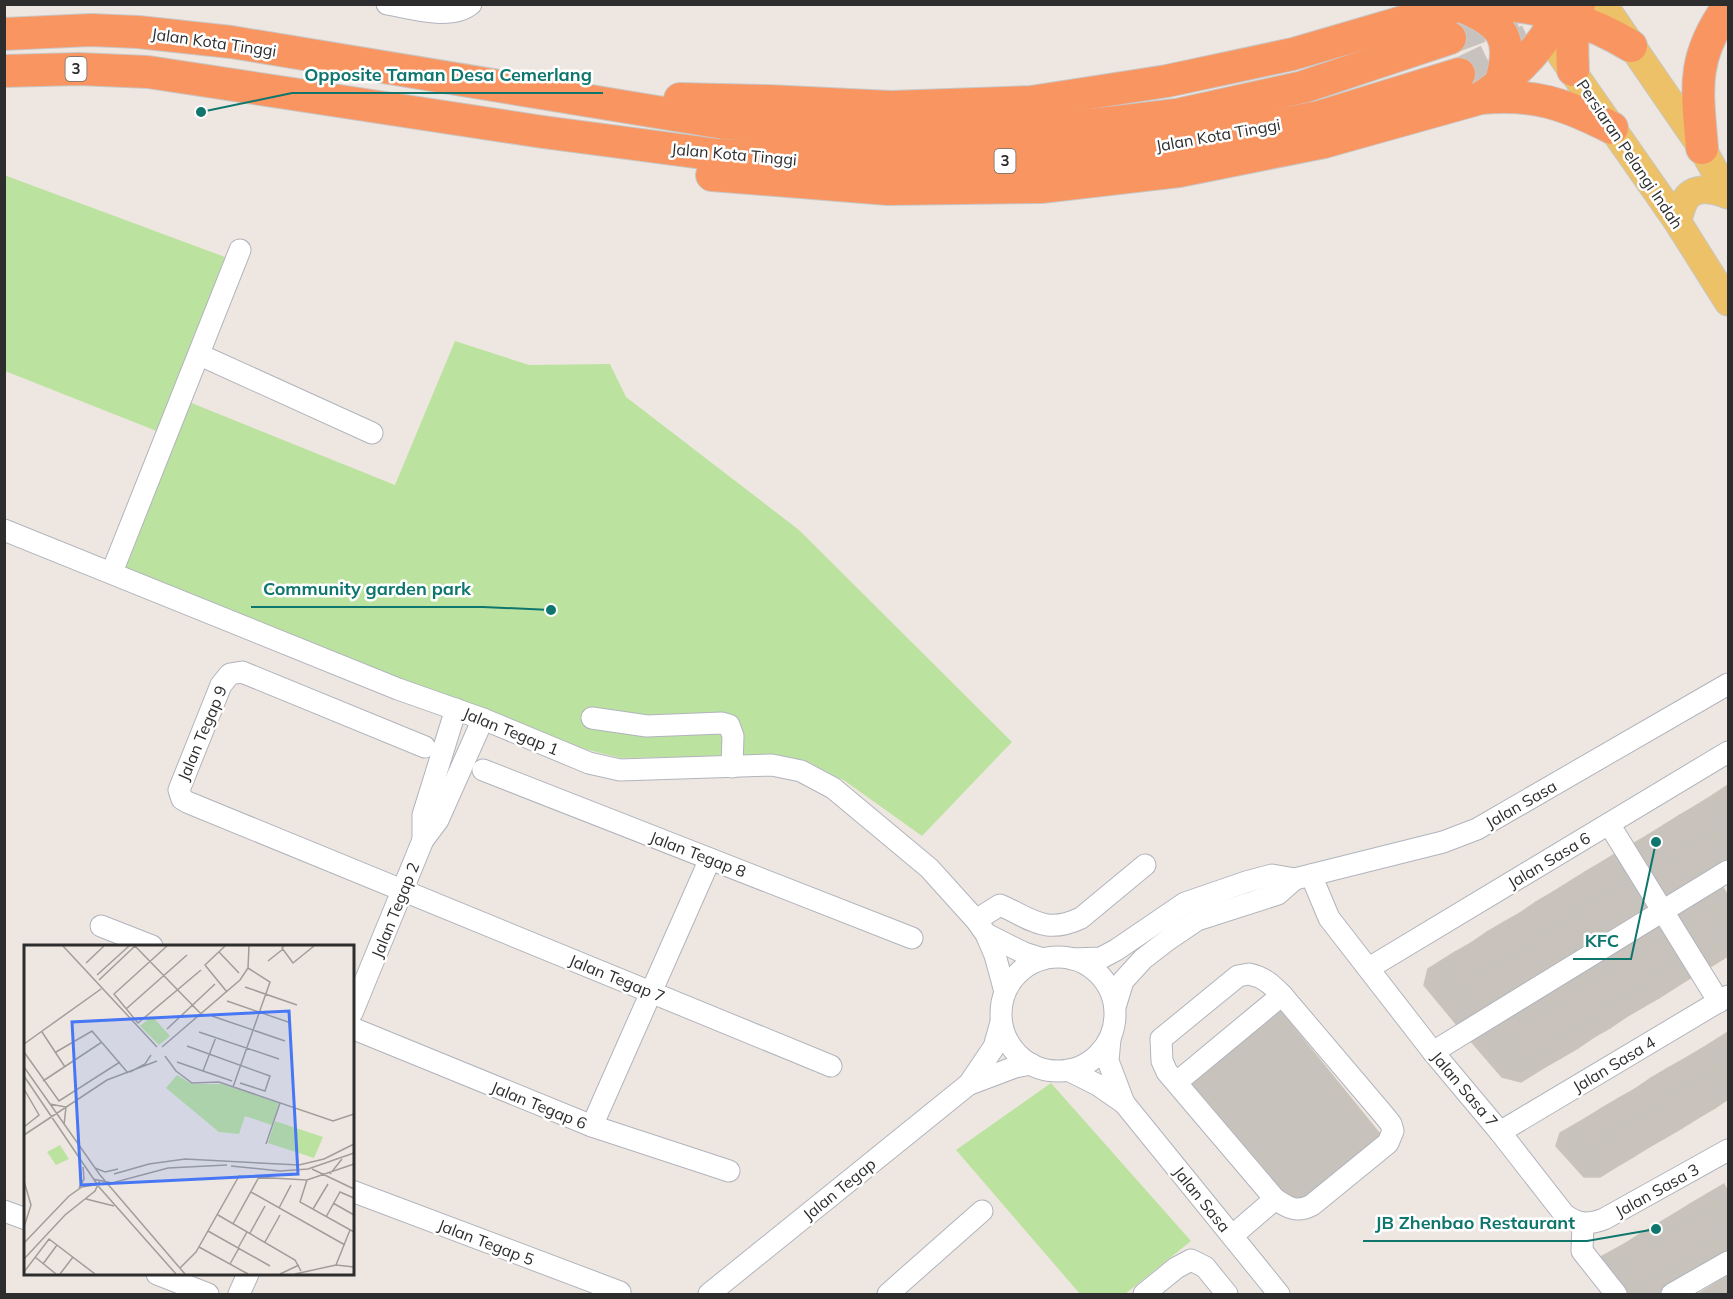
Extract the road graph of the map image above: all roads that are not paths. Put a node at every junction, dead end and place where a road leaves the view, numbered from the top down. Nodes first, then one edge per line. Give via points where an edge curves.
1 (387, 4) edge
2 (471, 4) edge
3 (1604, 4) edge
4 (1728, 7) edge
5 (1547, 12) edge
6 (1450, 13) edge
7 (4, 34) edge
8 (1631, 46) junction
9 (1573, 70) joint
10 (4, 71) edge
11 (1459, 74) tunnel mouth
12 (1490, 92) junction
13 (1612, 128) junction
14 (543, 132) junction
15 (1702, 148) junction
16 (1728, 195) edge
17 (1677, 221) junction
18 (240, 250) dead end
19 (1728, 302) edge
20 (200, 355) junction
21 (372, 433) dead end
22 (4, 530) edge
23 (112, 572) junction
24 (1728, 684) edge
25 (456, 709) junction
26 (592, 718) dead end
27 (483, 719) junction
28 (425, 747) dead end
29 (1728, 752) edge
30 (732, 766) junction
31 (483, 770) dead end
32 (1609, 824) junction
33 (423, 840) junction
34 (710, 859) junction
35 (1145, 865) dead end
36 (1728, 871) edge
37 (1303, 877) junction
38 (403, 891) junction
39 (1662, 912) junction
40 (101, 926) dead end
41 (981, 927) junction
42 (912, 938) dead end
43 (149, 945) edge
44 (1043, 959) junction
45 (1072, 959) junction
46 (1369, 968) junction
47 (651, 992) junction
48 (1005, 992) junction
49 (1282, 995) junction
50 (1724, 999) edge
51 (1115, 1006) junction
52 (354, 1008) edge
53 (1001, 1022) junction
54 (354, 1029) edge
55 (1110, 1040) junction
56 (1434, 1052) junction
57 (1031, 1064) junction
58 (831, 1066) dead end
59 (1068, 1070) junction
60 (1177, 1082) junction
61 (969, 1084) junction
62 (1124, 1103) junction
63 (592, 1126) junction
64 (1500, 1132) junction
65 (1728, 1150) edge
66 (729, 1171) dead end
67 (354, 1192) edge
68 (1275, 1199) junction
69 (4, 1211) edge
70 (982, 1211) dead end
71 (24, 1218) edge
72 (1583, 1223) junction
73 (1232, 1236) junction
74 (1728, 1262) edge
75 (160, 1275) edge
76 (248, 1275) edge
77 (718, 1292) edge
78 (620, 1293) dead end
79 (208, 1294) edge
80 (240, 1294) edge
81 (888, 1294) edge
82 (1144, 1294) edge
83 (1227, 1294) edge
84 (1280, 1294) edge
85 (1616, 1294) edge
86 (1672, 1294) edge

1 - 2 street via 448,14
3 - 8 main road
4 - 15 highway via 1704,49 1699,74
5 - 8 highway via 1606,31
5 - 9 highway via 1572,48
5 - 12 highway via 1512,75
6 - 7 highway, Jalan Kota Tinggi via 1293,54 1167,81 1031,102 891,107 559,97 231,42 91,30
6 - 12 highway via 1483,15 1497,25 1506,43 1507,63
8 - 15 main road
9 - 13 main road, Persiaran Pelangi Indah
10 - 14 highway, Jalan Kota Tinggi / 3 via 148,72
11 - 14 highway, Jalan Kota Tinggi / 3 via 1319,117 1179,144 1040,160 893,164 718,155
12 - 13 highway via 1556,103
12 - 14 highway via 1313,145 1179,171 1041,187 888,189 717,176
13 - 17 main road, Persiaran Pelangi Indah
15 - 16 main road
16 - 17 main road via 1713,189 1692,193
17 - 19 main road, Persiaran Pelangi Indah
18 - 20 street
20 - 21 street
20 - 23 street
22 - 23 street, Jalan Tegap 1
23 - 25 street, Jalan Tegap 1
24 - 37 street, Jalan Sasa via 1477,829 1443,842
25 - 27 street, Jalan Tegap 1
25 - 33 street, Jalan Tegap 2 via 423,815
26 - 30 street via 647,726 729,725 733,736
27 - 30 street, Jalan Tegap 1 via 589,763 620,770
27 - 33 street, Jalan Tegap 2 via 438,820
28 - 38 street, Jalan Tegap 9 via 242,672 230,674 221,685 178,790 187,802
29 - 32 street, Jalan Sasa 6
30 - 41 street, Jalan Tegap 1 via 772,765 801,771 833,788 929,868
31 - 34 street, Jalan Tegap 8
32 - 39 street
32 - 46 street, Jalan Sasa 6
33 - 38 street, Jalan Tegap 2
34 - 42 street, Jalan Tegap 8
34 - 47 street
35 - 41 street via 1069,924 1033,922 1000,905
36 - 39 street
37 - 45 street, Jalan Sasa via 1272,875 1185,903 1101,958
37 - 46 street, Jalan Sasa 7 via 1329,918
37 - 51 street, Jalan Sasa via 1278,894 1197,920 1169,939 1143,958 1123,981
38 - 47 street, Jalan Tegap 7
38 - 52 street, Jalan Tegap 2
39 - 50 street
39 - 56 street
40 - 43 street
41 - 44 street, Jalan Tegap 1 via 1024,953
41 - 48 street, Jalan Tegap 1 via 995,955
44 - 45 street
44 - 48 street via 1027,966
45 - 51 street via 1093,968 1108,985
46 - 56 street, Jalan Sasa 7
47 - 58 street, Jalan Tegap 7
47 - 63 street
48 - 53 street
49 - 60 street
49 - 60 street via 1258,976 1238,976 1161,1039 1162,1061
49 - 68 street via 1393,1131 1388,1143 1312,1205 1296,1210
50 - 64 street, Jalan Sasa 4
51 - 55 street
53 - 57 street via 1011,1047
53 - 61 street, Jalan Tegap via 994,1047
54 - 63 street, Jalan Tegap 6
55 - 59 street via 1085,1065
55 - 62 street, Jalan Sasa via 1108,1061
56 - 64 street, Jalan Sasa 7
57 - 59 street via 1049,1070
57 - 61 street, Jalan Tegap
59 - 62 street, Jalan Sasa via 1098,1084
60 - 68 street
61 - 77 street, Jalan Tegap
62 - 73 street, Jalan Sasa
63 - 66 street, Jalan Tegap 6
64 - 72 street, Jalan Sasa 7 via 1564,1214
65 - 72 street, Jalan Sasa 3 via 1604,1219
67 - 78 street, Jalan Tegap 5
68 - 73 street
69 - 71 street
70 - 81 street
72 - 85 street via 1582,1251
73 - 84 street, Jalan Sasa
74 - 86 street
75 - 79 street
76 - 80 street
82 - 83 street via 1191,1260 1205,1267

